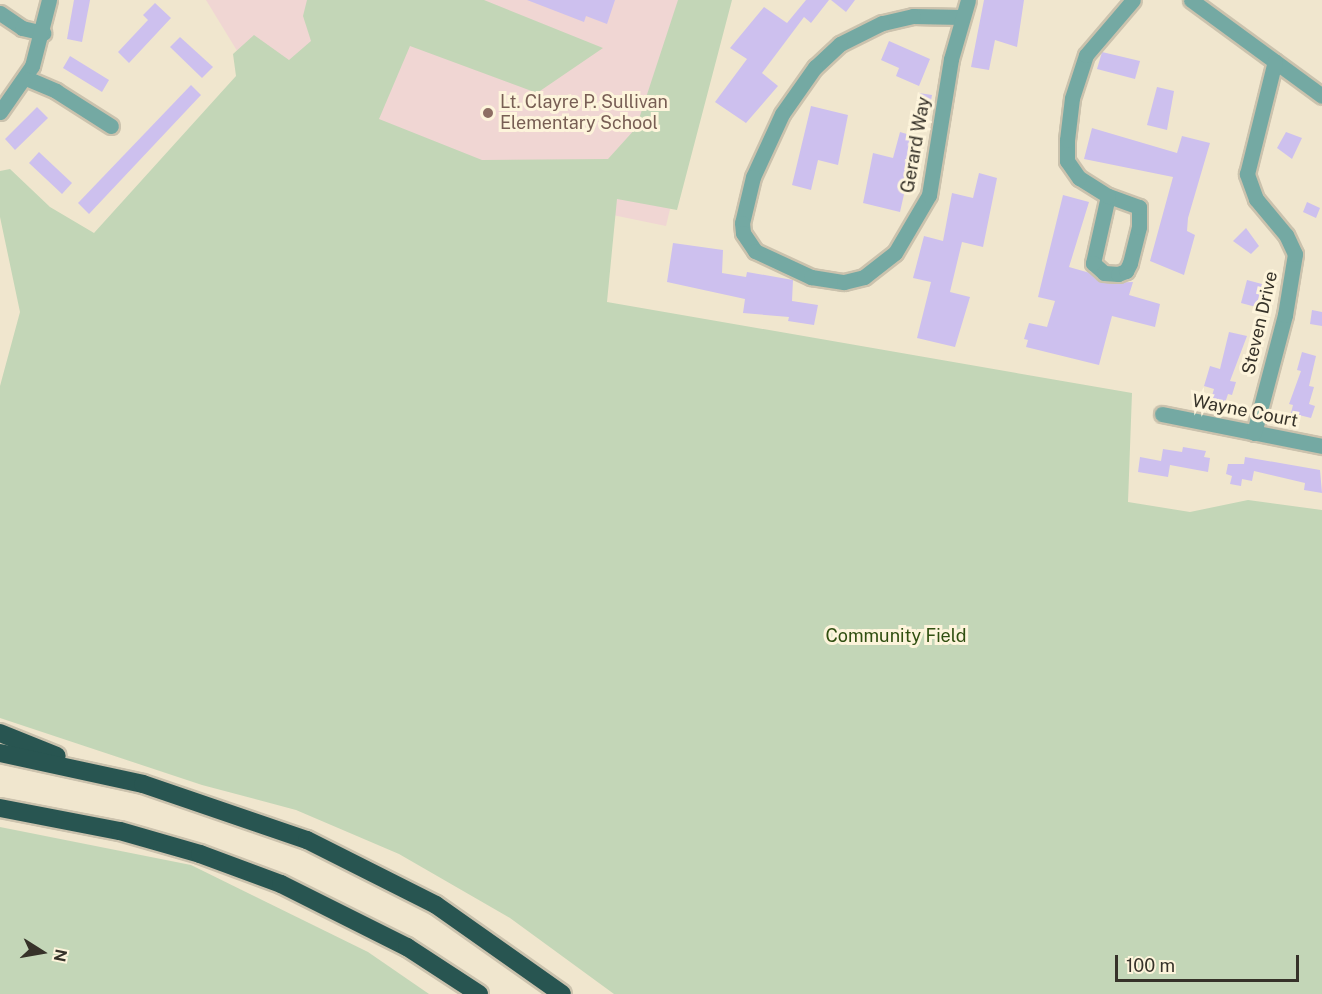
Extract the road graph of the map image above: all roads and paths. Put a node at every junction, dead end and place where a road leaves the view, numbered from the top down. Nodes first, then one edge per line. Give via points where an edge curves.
1 (50, 0) edge
2 (968, 0) edge
3 (1133, 0) edge
4 (1191, 0) edge
5 (0, 13) edge
6 (962, 17) junction
7 (43, 33) junction
8 (1275, 61) junction
9 (26, 78) junction
10 (1322, 96) edge
11 (0, 112) edge
12 (111, 126) dead end
13 (1108, 196) junction
14 (1162, 414) dead end
15 (1254, 433) junction
16 (1322, 446) edge
17 (0, 733) edge
18 (0, 753) edge
19 (103, 774) junction
20 (0, 807) edge
21 (479, 994) edge
22 (562, 994) edge

1 - 7 street
2 - 6 street, Gerard Way
3 - 13 street via 1086,55 1069,115 1067,155 1071,170
4 - 8 street
5 - 7 street via 22,28
6 - 6 street, Gerard Way via 913,16 882,23 840,44 815,67 782,114 753,177 742,223 743,233 755,251 812,277 844,282 864,277 895,253 929,195
7 - 9 street
8 - 10 street
8 - 15 street, Steven Drive via 1247,174 1256,200 1289,239 1295,254 1285,315
9 - 11 street
9 - 12 street via 56,91
13 - 13 street via 1132,203 1140,211 1130,263 1126,272 1118,274 1104,273 1093,263
14 - 15 street, Wayne Court
15 - 16 street, Wayne Court
17 - 19 highway
18 - 19 highway
19 - 22 highway via 257,820 363,866 436,905
20 - 21 highway via 120,831 177,847 310,896 407,947

